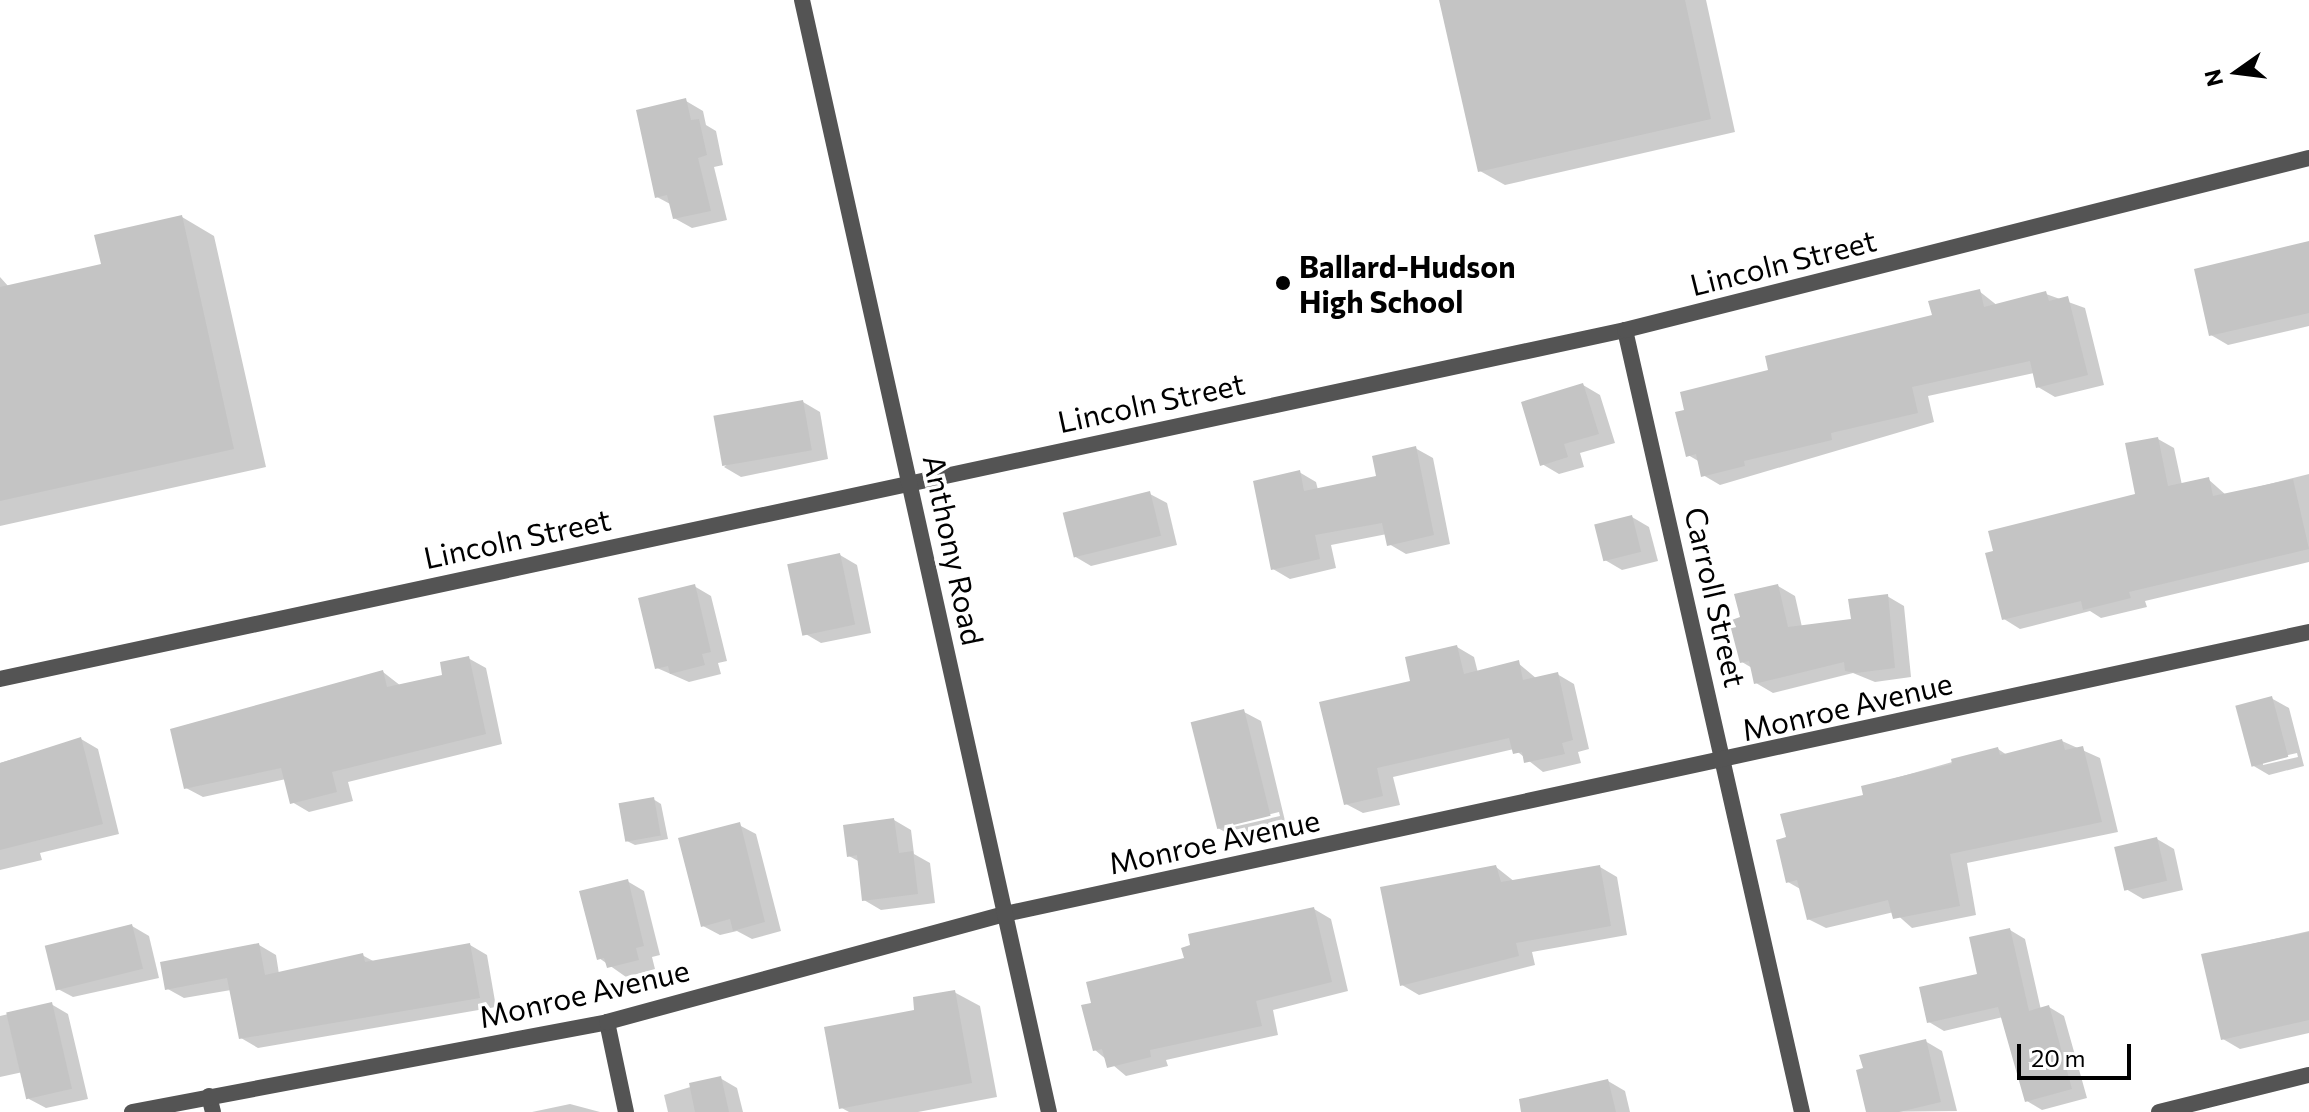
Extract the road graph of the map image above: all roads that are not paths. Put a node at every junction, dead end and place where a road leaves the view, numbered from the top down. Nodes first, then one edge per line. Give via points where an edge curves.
1 (802, 0) edge
2 (2309, 158) edge
3 (1625, 330) junction
4 (910, 482) junction
5 (2309, 632) edge
6 (0, 679) edge
7 (1726, 761) junction
8 (1005, 914) junction
9 (607, 1022) junction
10 (2309, 1075) edge
11 (211, 1104) edge
12 (132, 1112) edge
13 (626, 1112) edge
14 (1049, 1112) edge
15 (1802, 1112) edge
16 (2159, 1112) edge

1 - 4 street, Anthony Road
2 - 3 street, Lincoln Street
3 - 4 street, Lincoln Street
3 - 7 street, Carroll Street
4 - 6 street, Lincoln Street
4 - 8 street, Anthony Road
5 - 7 street, Monroe Avenue
7 - 8 street, Monroe Avenue
7 - 15 street, Carroll Street
8 - 9 street, Monroe Avenue
8 - 14 street, Anthony Road
9 - 11 street, Monroe Avenue
9 - 13 street
10 - 16 street
11 - 12 street, Monroe Avenue

